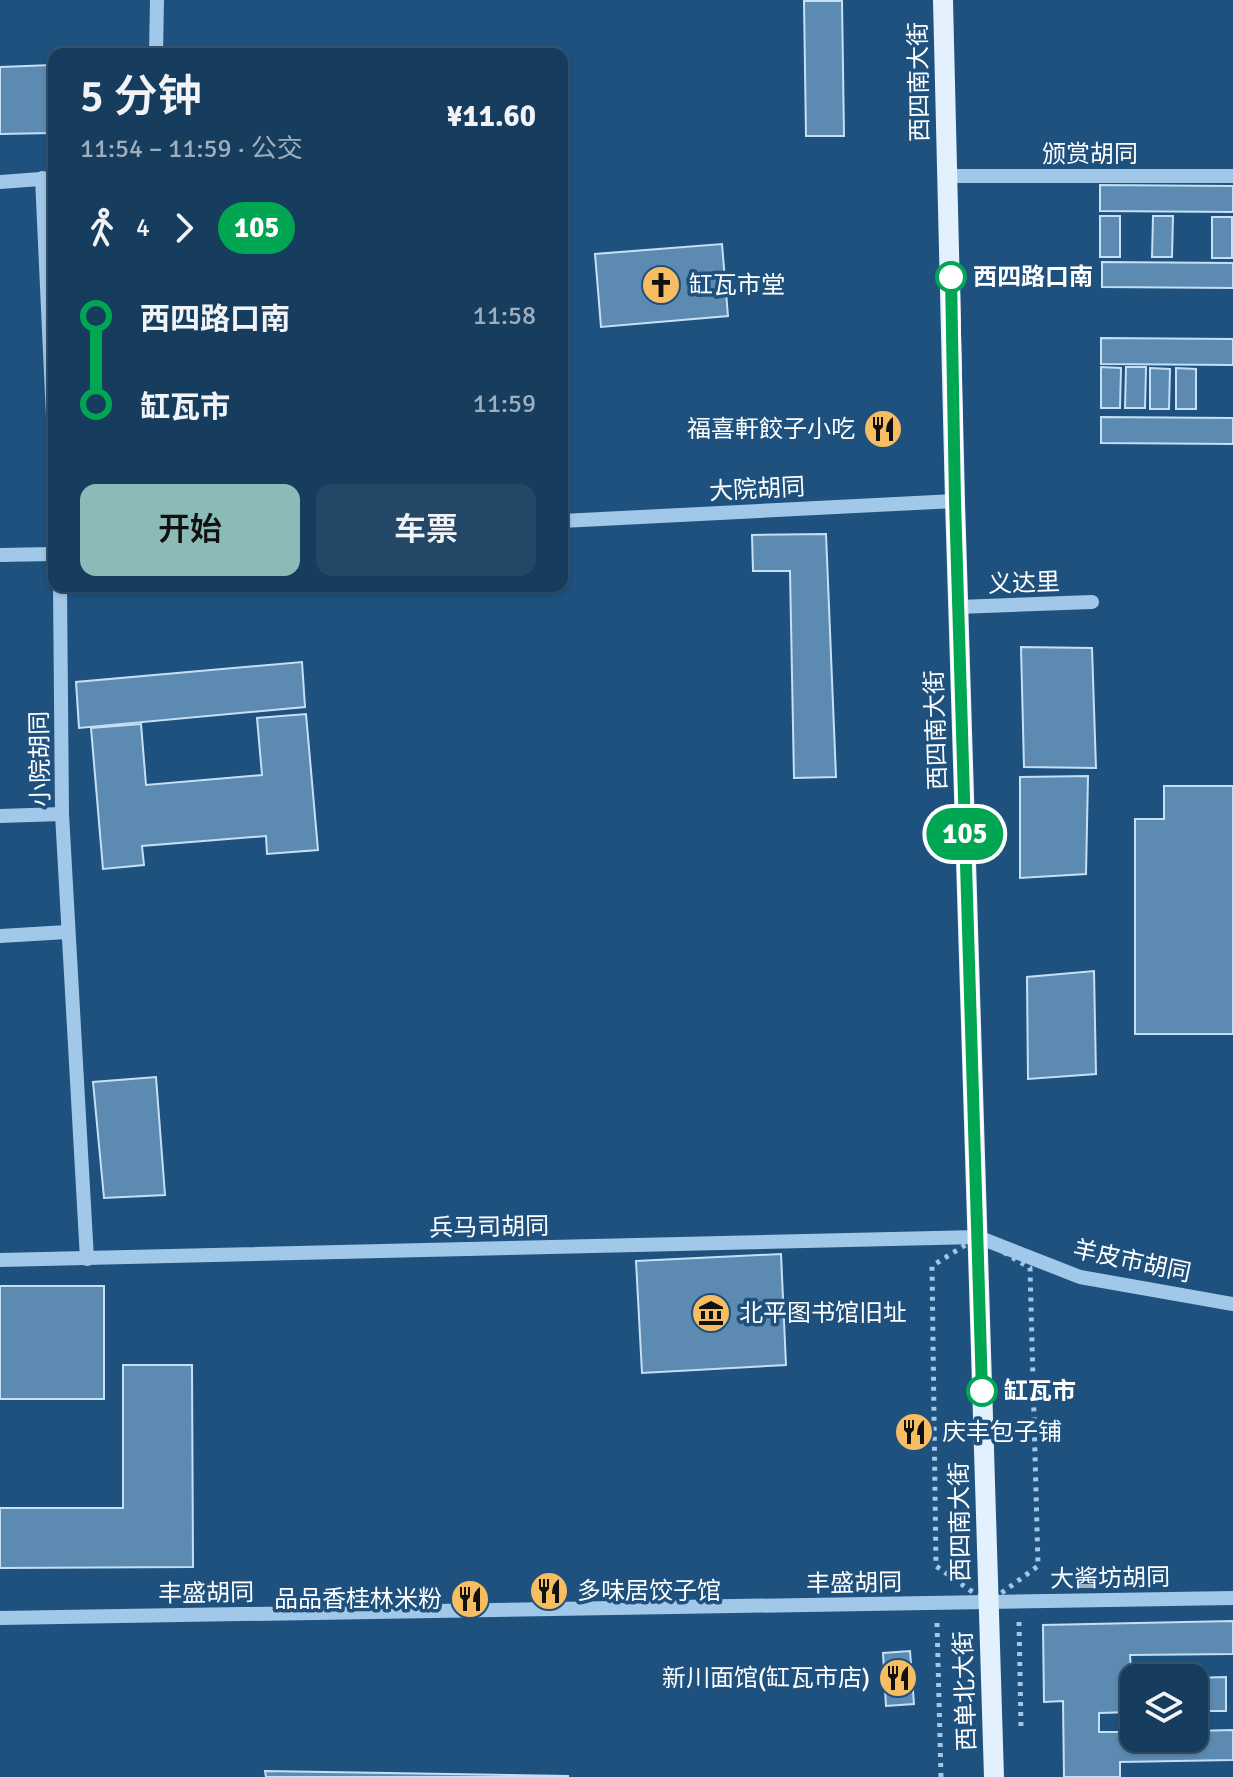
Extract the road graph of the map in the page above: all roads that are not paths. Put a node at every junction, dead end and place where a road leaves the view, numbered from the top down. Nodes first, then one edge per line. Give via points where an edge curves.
1 (157, 0) edge
2 (943, 0) edge
3 (156, 48) edge
4 (946, 176) junction
5 (1233, 176) edge
6 (48, 178) edge
7 (0, 182) edge
8 (955, 501) junction
9 (568, 521) edge
10 (48, 554) edge
11 (0, 555) edge
12 (60, 592) edge
13 (1092, 602) dead end
14 (958, 607) junction
15 (62, 814) junction
16 (0, 816) edge
17 (67, 932) junction
18 (0, 936) edge
19 (978, 1237) junction
20 (87, 1259) junction
21 (0, 1260) edge
22 (1233, 1304) edge
23 (1233, 1598) edge
24 (988, 1603) junction
25 (0, 1618) edge
26 (994, 1777) edge

1 - 3 street
2 - 4 main road, 西四南大街
4 - 5 street, 颁赏胡同
4 - 8 main road, 西四南大街
6 - 7 street
8 - 9 street, 大院胡同
8 - 14 main road, 西四南大街
10 - 11 street
12 - 15 street, 小院胡同
13 - 14 street, 义达里
14 - 19 main road, 西四南大街
15 - 16 street
15 - 17 street, 小院胡同
17 - 18 street
17 - 20 street, 小院胡同
19 - 20 street, 兵马司胡同
19 - 22 street, 羊皮市胡同 via 1080,1277
19 - 24 main road, 西四南大街
20 - 21 street, 兵马司胡同
23 - 24 street, 大酱坊胡同
24 - 25 street, 丰盛胡同
24 - 26 main road, 西单北大街

